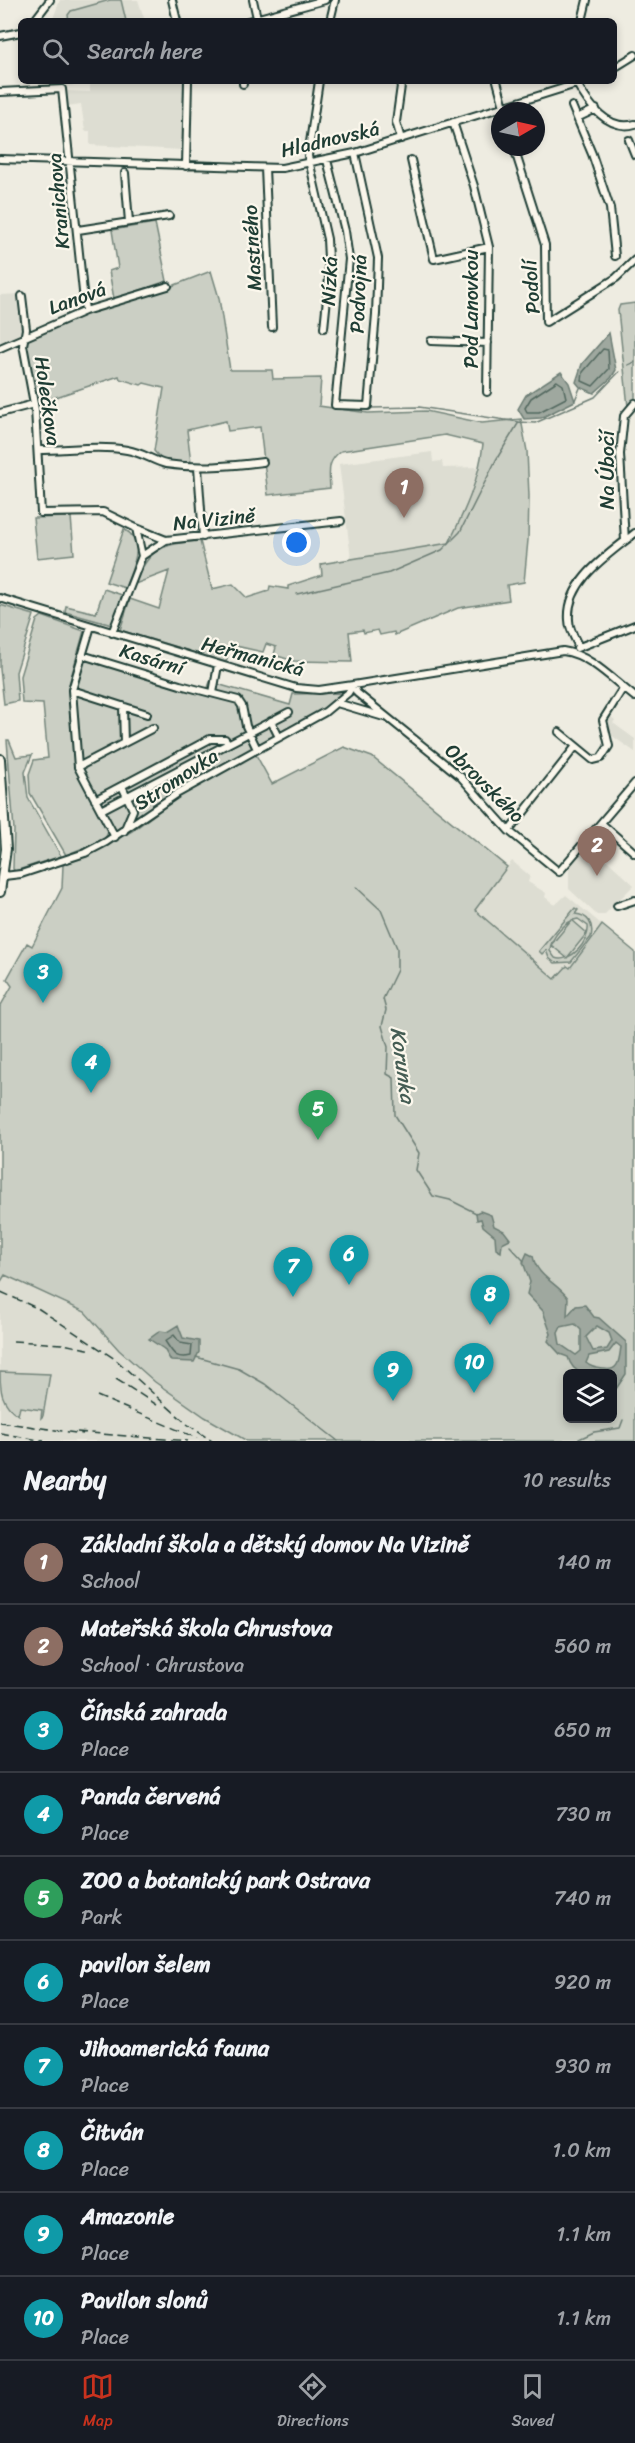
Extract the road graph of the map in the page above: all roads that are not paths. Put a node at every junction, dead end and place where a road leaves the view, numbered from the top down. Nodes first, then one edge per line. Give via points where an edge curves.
1 (50, 0) edge
2 (172, 0) edge
3 (252, 0) edge
4 (326, 0) edge
5 (335, 0) edge
6 (587, 0) edge
7 (36, 18) edge
8 (176, 18) edge
9 (257, 18) joint
10 (331, 18) edge
11 (583, 18) edge
12 (18, 33) edge
13 (0, 36) edge
14 (635, 55) edge
15 (617, 66) edge
16 (188, 84) edge
17 (318, 84) edge
18 (498, 84) edge
19 (571, 84) edge
20 (578, 84) edge
21 (401, 86) dead end
22 (0, 92) edge
23 (503, 102) edge
24 (519, 102) edge
25 (572, 105) dead end
26 (596, 109) junction
27 (491, 111) edge
28 (578, 118) junction
29 (453, 122) junction
30 (635, 124) edge
31 (401, 139) junction
32 (629, 140) dead end
33 (355, 153) junction
34 (635, 155) edge
35 (517, 156) edge
36 (0, 159) edge
37 (327, 160) junction
38 (411, 160) dead end
39 (71, 162) junction
40 (310, 164) junction
41 (186, 166) junction
42 (265, 168) junction
43 (125, 173) dead end
44 (169, 216) dead end
45 (129, 222) junction
46 (78, 230) junction
47 (489, 247) junction
48 (615, 256) dead end
49 (635, 260) edge
50 (168, 286) dead end
51 (22, 296) dead end
52 (85, 311) junction
53 (272, 327) dead end
54 (324, 328) dead end
55 (22, 337) junction
56 (431, 341) dead end
57 (488, 343) junction
58 (0, 348) edge
59 (487, 393) dead end
60 (635, 403) edge
61 (34, 404) junction
62 (335, 405) joint
63 (0, 413) edge
64 (39, 450) junction
65 (263, 462) dead end
66 (198, 468) junction
67 (341, 521) dead end
68 (136, 528) junction
69 (635, 533) edge
70 (203, 537) junction
71 (166, 540) junction
72 (625, 541) junction
73 (142, 556) junction
74 (0, 598) edge
75 (635, 625) edge
76 (91, 626) junction
77 (112, 633) junction
78 (576, 650) junction
79 (82, 655) junction
80 (218, 665) junction
81 (353, 685) junction
82 (623, 688) junction
83 (72, 690) junction
84 (213, 693) junction
85 (635, 697) edge
86 (337, 703) junction
87 (123, 706) junction
88 (289, 712) dead end
89 (147, 714) dead end
90 (388, 718) junction
91 (271, 721) junction
92 (153, 728) dead end
93 (559, 732) dead end
94 (249, 733) junction
95 (279, 737) junction
96 (124, 743) junction
97 (228, 743) junction
98 (576, 746) junction
99 (257, 749) junction
100 (0, 759) edge
101 (78, 767) junction
102 (635, 783) edge
103 (122, 786) junction
104 (128, 796) junction
105 (95, 800) junction
106 (100, 810) junction
107 (601, 823) junction
108 (124, 831) junction
109 (509, 831) junction
110 (115, 837) junction
111 (635, 853) edge
112 (4, 876) junction
113 (0, 892) edge
114 (635, 900) edge
115 (617, 906) dead end

1 - 7 street
2 - 8 street
3 - 9 street
4 - 9 street
5 - 10 street
6 - 11 street
12 - 13 street
14 - 15 street
16 - 41 street
17 - 40 street via 311,123
18 - 23 street
19 - 24 street, Hladnovská
20 - 26 street
21 - 31 street via 396,122
22 - 39 street, Kranichova via 62,89
25 - 28 street
26 - 28 street
26 - 30 street via 616,126
27 - 29 street, Hladnovská
28 - 48 street via 610,208
29 - 31 street, Hladnovská
29 - 47 street, Pod Lanovkou
31 - 33 street, Hladnovská
32 - 34 street
33 - 37 street, Hladnovská
33 - 62 street, Podvojná via 378,258 376,314 368,406
35 - 49 street, Podolí via 545,245 546,322 616,278
36 - 39 street, Hladnovská
37 - 40 street, Hladnovská
37 - 62 street, Nízká via 349,259
38 - 47 street via 434,259
39 - 41 street, Hladnovská
39 - 46 street, Kranichova
40 - 42 street, Hladnovská
40 - 54 street via 327,239 329,278
41 - 42 street, Hladnovská
42 - 53 street, Mastného
43 - 45 street
44 - 45 street
45 - 46 street
46 - 52 street, Kranichova
47 - 57 street, Pod Lanovkou
50 - 52 street, Lanová
51 - 55 street, Holečkova via 26,329
52 - 55 street, Lanová
55 - 58 street, Lanová
55 - 61 street, Holečkova
56 - 57 street
57 - 59 street, Pod Lanovkou
60 - 72 street, Na Úbočí via 624,416 620,454
61 - 63 street
61 - 64 street, Holečkova
64 - 66 street via 125,449 157,461
64 - 68 street, Holečkova via 40,513 103,512
65 - 66 street
66 - 70 street
67 - 70 street, Na Vizině
68 - 71 street
68 - 73 street
69 - 72 street
70 - 71 street, Na Vizině
71 - 73 street, Na Vizině
72 - 78 street via 592,569 574,593 568,622
73 - 77 street
74 - 76 street, Heřmanická
75 - 78 street, Heřmanická
76 - 77 street, Heřmanická
76 - 79 street
77 - 80 street, Heřmanická
78 - 81 street, Heřmanická
78 - 82 street
79 - 83 street
79 - 84 street, Kasární
80 - 81 street, Heřmanická via 296,688 319,690
80 - 84 street
81 - 86 street, Stromovka
81 - 90 street, Obrovského via 357,693
82 - 85 street
82 - 98 street via 603,720 607,752 593,760
83 - 87 street
83 - 101 street
84 - 94 street, Kasární via 240,701
86 - 90 street, Obrovského
86 - 95 street, Stromovka
87 - 89 street
87 - 96 street
88 - 91 street
90 - 109 street, Obrovského via 460,776
91 - 94 street
91 - 95 street
92 - 96 street
93 - 98 street
94 - 97 street
94 - 99 street
95 - 99 street, Stromovka
96 - 101 street
97 - 103 street via 225,739 210,739
97 - 104 street
98 - 109 street
99 - 108 street, Stromovka via 178,793
100 - 112 street via 6,839
101 - 105 street
102 - 107 street
103 - 104 street
103 - 105 street
104 - 106 street
104 - 108 street via 133,810
105 - 106 street
106 - 110 street
107 - 109 street, Obrovského via 559,872
107 - 111 street
108 - 110 street, Stromovka
110 - 112 street, Stromovka via 85,853
112 - 113 street
114 - 115 street

